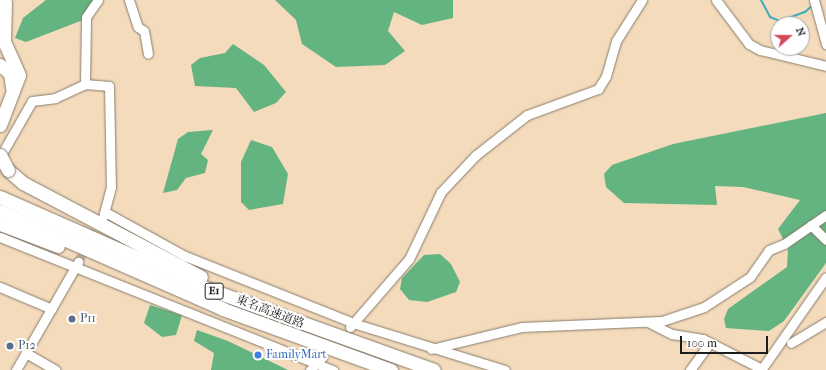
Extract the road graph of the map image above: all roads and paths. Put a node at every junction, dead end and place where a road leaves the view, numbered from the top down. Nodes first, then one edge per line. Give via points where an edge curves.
1 (98, 0) edge
2 (129, 0) edge
3 (642, 0) edge
4 (716, 0) edge
5 (5, 1) edge
6 (815, 4) edge
7 (0, 23) edge
8 (826, 44) edge
9 (148, 54) dead end
10 (0, 65) edge
11 (826, 66) edge
12 (85, 84) junction
13 (8, 102) junction
14 (0, 124) edge
15 (0, 156) edge
16 (0, 197) edge
17 (0, 211) edge
18 (826, 215) edge
19 (0, 224) edge
20 (811, 225) junction
21 (0, 237) edge
22 (826, 240) edge
23 (77, 264) junction
24 (826, 277) edge
25 (148, 278) junction
26 (0, 287) edge
27 (52, 309) junction
28 (647, 321) junction
29 (826, 322) edge
30 (299, 324) junction
31 (351, 325) junction
32 (710, 342) junction
33 (791, 343) dead end
34 (431, 349) junction
35 (26, 353) junction
36 (314, 366) edge
37 (761, 369) edge
38 (16, 370) edge
39 (55, 370) edge
40 (333, 370) edge
41 (391, 370) edge
42 (434, 370) edge
43 (505, 370) edge
44 (690, 370) edge

1 - 12 street via 86,17
2 - 9 street via 138,27 144,31
3 - 31 street via 616,41 606,76 598,89 527,115 476,155 441,192 409,259
4 - 11 street via 749,44 760,50
5 - 7 highway
5 - 13 highway via 4,42 19,71
6 - 8 street
10 - 13 highway via 12,77
12 - 15 street via 55,98 32,102
12 - 31 street via 109,86 111,187 104,214 185,256
13 - 14 highway
15 - 30 highway, bridge via 8,170 22,183 158,257
16 - 30 highway, 東名高速道路 / E1 via 152,266
17 - 25 highway, 東名高速道路 / E1
18 - 20 street
19 - 25 highway
20 - 22 street
20 - 28 street via 769,250 754,273 704,307 662,321
21 - 23 street
23 - 27 street
23 - 36 street
24 - 37 street
25 - 41 highway, 東名高速道路 / E1
26 - 27 street
27 - 35 street
28 - 32 street via 672,334
28 - 34 street via 522,327
29 - 33 street
30 - 42 highway, 東名高速道路 / E1
31 - 34 street
32 - 37 street
32 - 44 street
34 - 43 street
35 - 38 street
35 - 39 street
36 - 40 street

